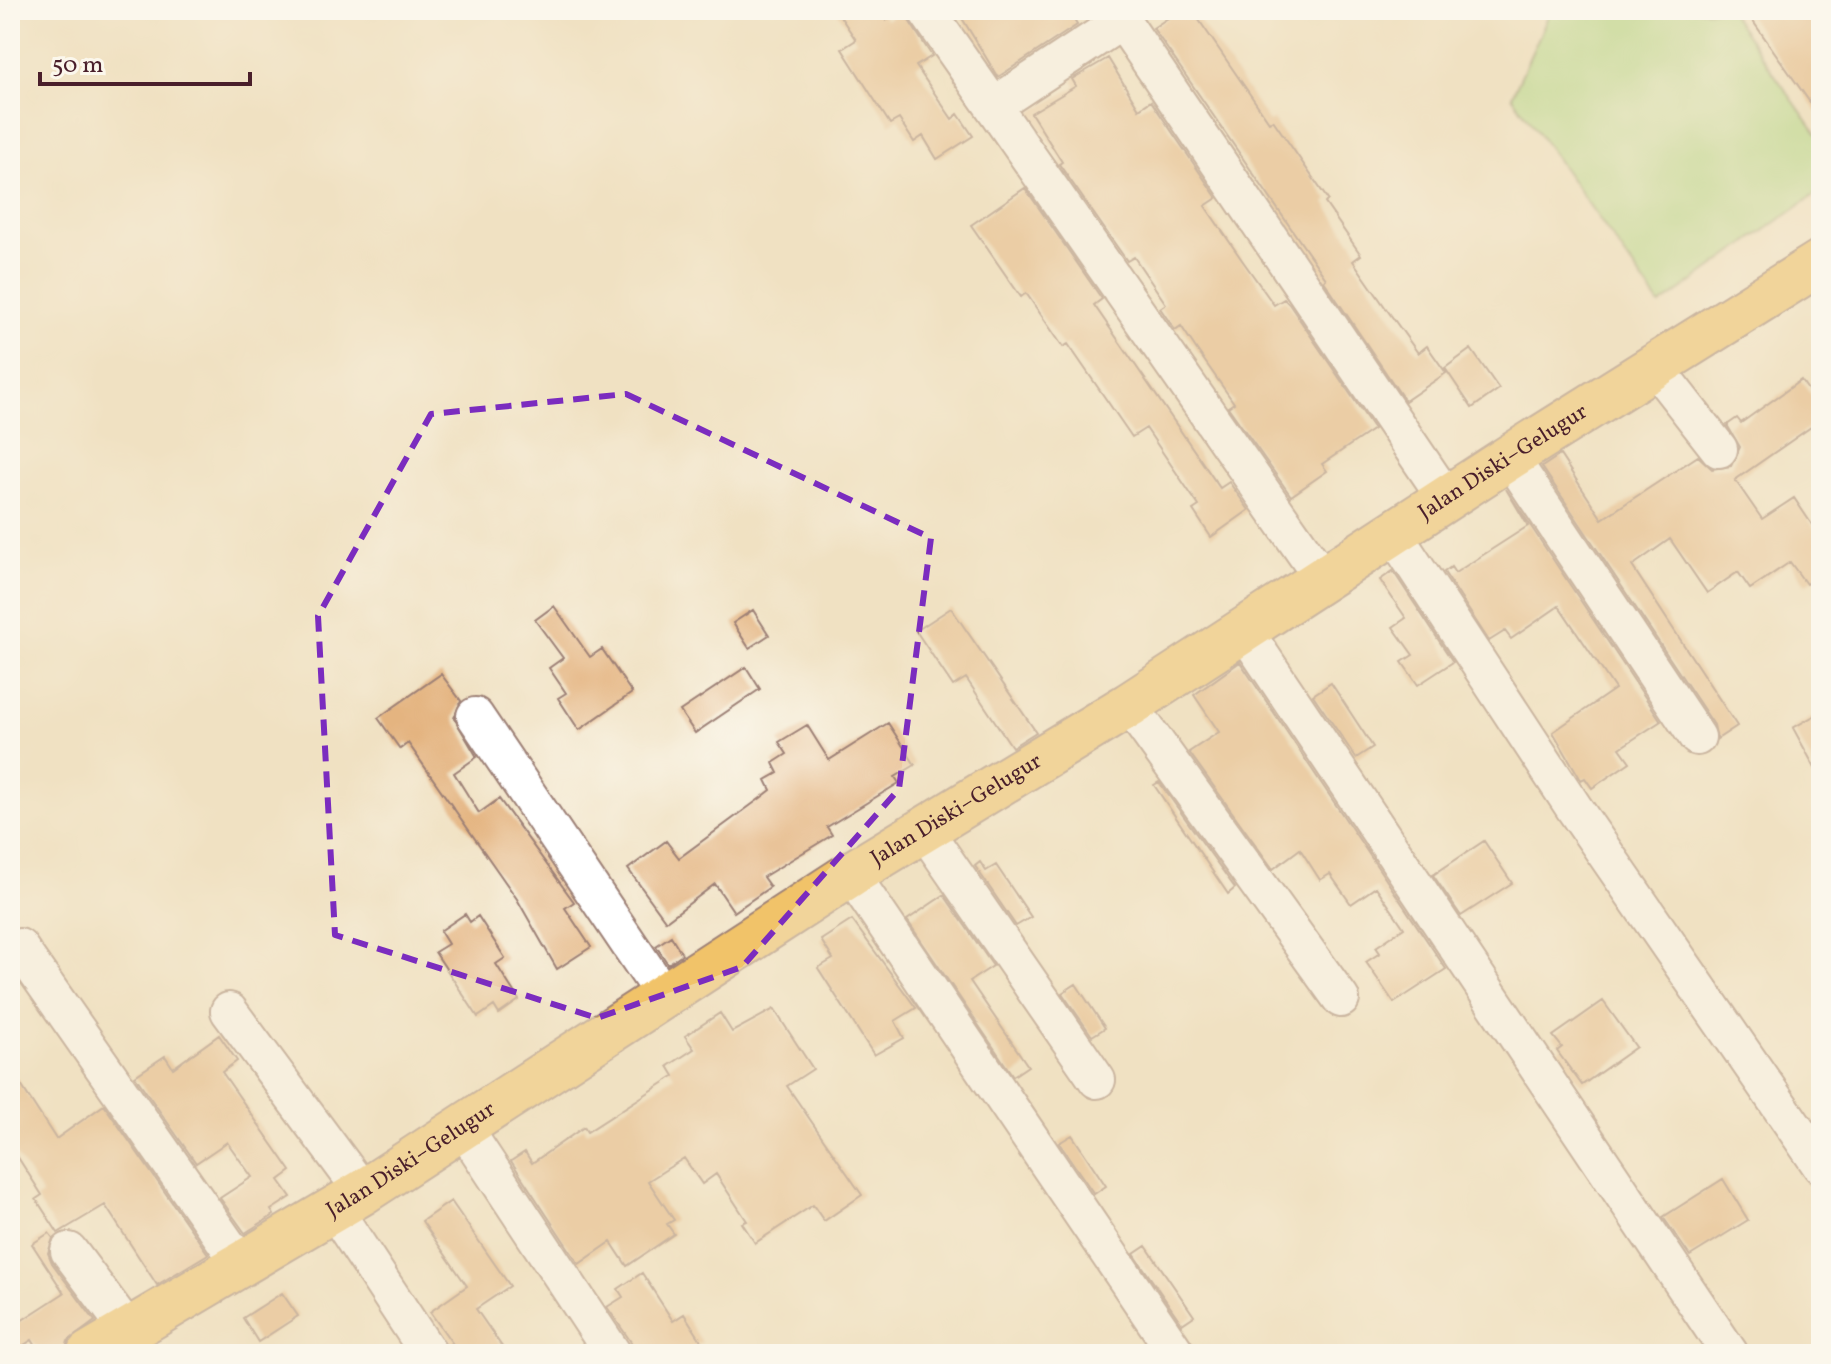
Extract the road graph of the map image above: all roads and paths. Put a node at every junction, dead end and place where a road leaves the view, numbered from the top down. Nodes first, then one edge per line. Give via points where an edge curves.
1 (926, 10) edge
2 (1118, 16) edge
3 (993, 106) junction
4 (1821, 262) edge
5 (1654, 366) junction
6 (1719, 449) dead end
7 (1510, 457) junction
8 (1446, 498) junction
9 (1393, 533) junction
10 (1323, 579) junction
11 (1244, 630) junction
12 (1129, 705) junction
13 (475, 716) dead end
14 (1697, 737) dead end
15 (925, 831) junction
16 (851, 874) junction
17 (19, 947) dead end
18 (664, 996) junction
19 (1341, 999) dead end
20 (229, 1011) dead end
21 (1097, 1080) dead end
22 (463, 1127) junction
23 (1821, 1166) edge
24 (348, 1200) junction
25 (69, 1251) dead end
26 (240, 1263) junction
27 (128, 1330) junction
28 (89, 1354) edge
29 (429, 1354) edge
30 (613, 1354) edge
31 (1177, 1354) edge
32 (1730, 1354) edge

1 - 3 street
2 - 3 street
2 - 8 street
3 - 10 street
4 - 5 main road, Jalan Diski–Gelugur
5 - 6 street
5 - 7 main road, Jalan Diski–Gelugur
7 - 8 main road, Jalan Diski–Gelugur
7 - 14 street
8 - 9 main road, Jalan Diski–Gelugur
9 - 10 main road, Jalan Diski–Gelugur
9 - 23 street via 1574,808
10 - 11 main road, Jalan Diski–Gelugur
11 - 12 main road, Jalan Diski–Gelugur
11 - 32 street
12 - 15 main road, Jalan Diski–Gelugur
12 - 19 street
13 - 18 street
15 - 16 main road, Jalan Diski–Gelugur
15 - 21 street
16 - 18 main road, Jalan Diski–Gelugur
16 - 31 street
17 - 26 street
18 - 22 main road, Jalan Diski–Gelugur
20 - 24 street
22 - 24 main road, Jalan Diski–Gelugur
22 - 30 street
24 - 26 main road, Jalan Diski–Gelugur
24 - 29 street
25 - 27 street
26 - 27 main road, Jalan Diski–Gelugur
27 - 28 main road, Jalan Diski–Gelugur

